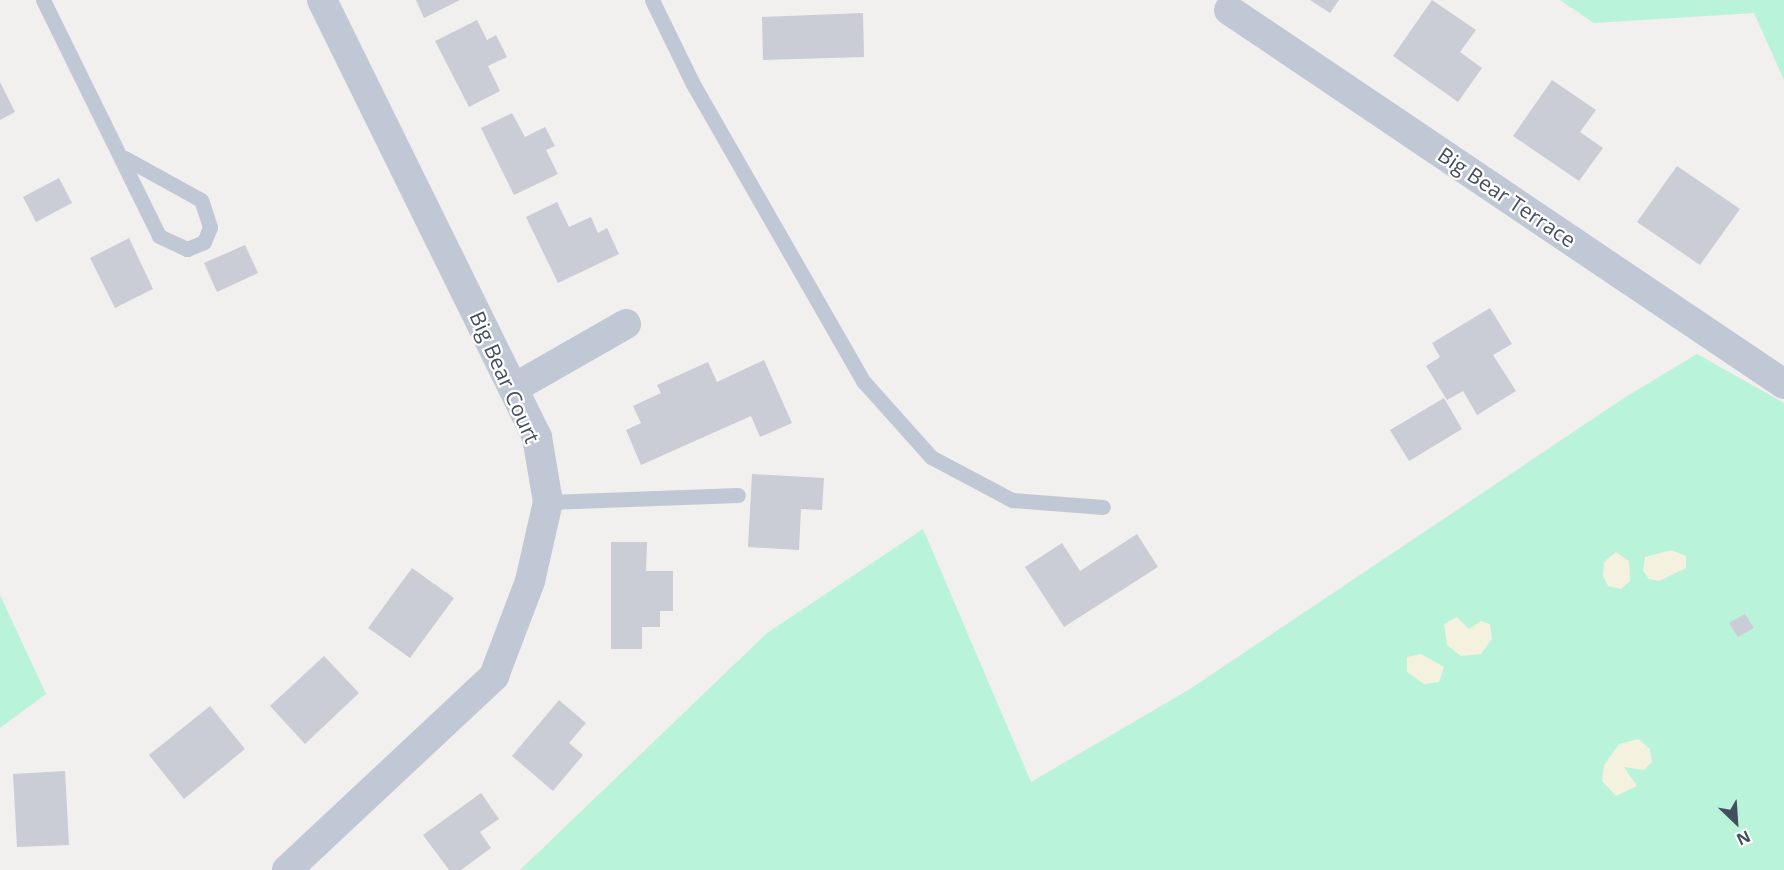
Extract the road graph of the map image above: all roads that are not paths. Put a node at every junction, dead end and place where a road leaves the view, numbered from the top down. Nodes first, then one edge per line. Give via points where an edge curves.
1 (43, 0) edge
2 (322, 0) edge
3 (652, 0) edge
4 (1229, 10) dead end
5 (125, 158) junction
6 (626, 324) dead end
7 (1784, 384) edge
8 (514, 388) junction
9 (738, 495) dead end
10 (548, 502) junction
11 (1103, 507) dead end
12 (287, 870) edge

1 - 5 lane
2 - 8 street, Big Bear Court
3 - 11 lane via 693,84 864,382 932,457 1012,500
4 - 7 street, Big Bear Terrace
5 - 5 lane via 201,200 210,226 204,243 187,249 159,236
6 - 8 street
8 - 10 street, Big Bear Court via 537,437
9 - 10 lane
10 - 12 street, Big Bear Court via 530,581 494,676

